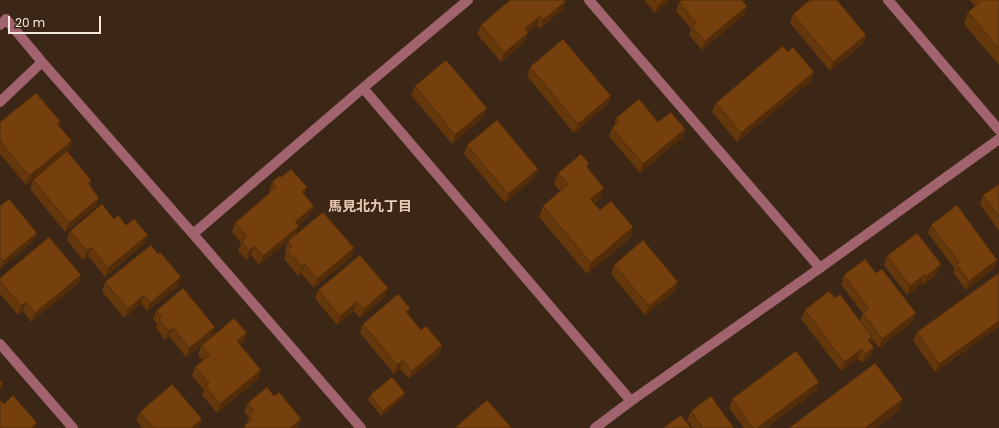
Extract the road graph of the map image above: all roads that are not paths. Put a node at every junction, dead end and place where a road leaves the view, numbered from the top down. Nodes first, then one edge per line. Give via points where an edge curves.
1 (468, 0) edge
2 (589, 0) edge
3 (888, 0) edge
4 (0, 25) edge
5 (42, 62) junction
6 (363, 88) junction
7 (0, 102) edge
8 (999, 130) edge
9 (999, 140) edge
10 (193, 234) junction
11 (820, 268) junction
12 (0, 344) edge
13 (631, 401) junction
14 (73, 428) edge
15 (361, 428) edge
16 (595, 428) edge

1 - 6 street
2 - 11 street
3 - 8 street
4 - 5 street via 6,19
5 - 7 street
5 - 10 street
6 - 10 street
6 - 13 street
9 - 11 street
10 - 15 street
11 - 13 street
12 - 14 street
13 - 16 street

